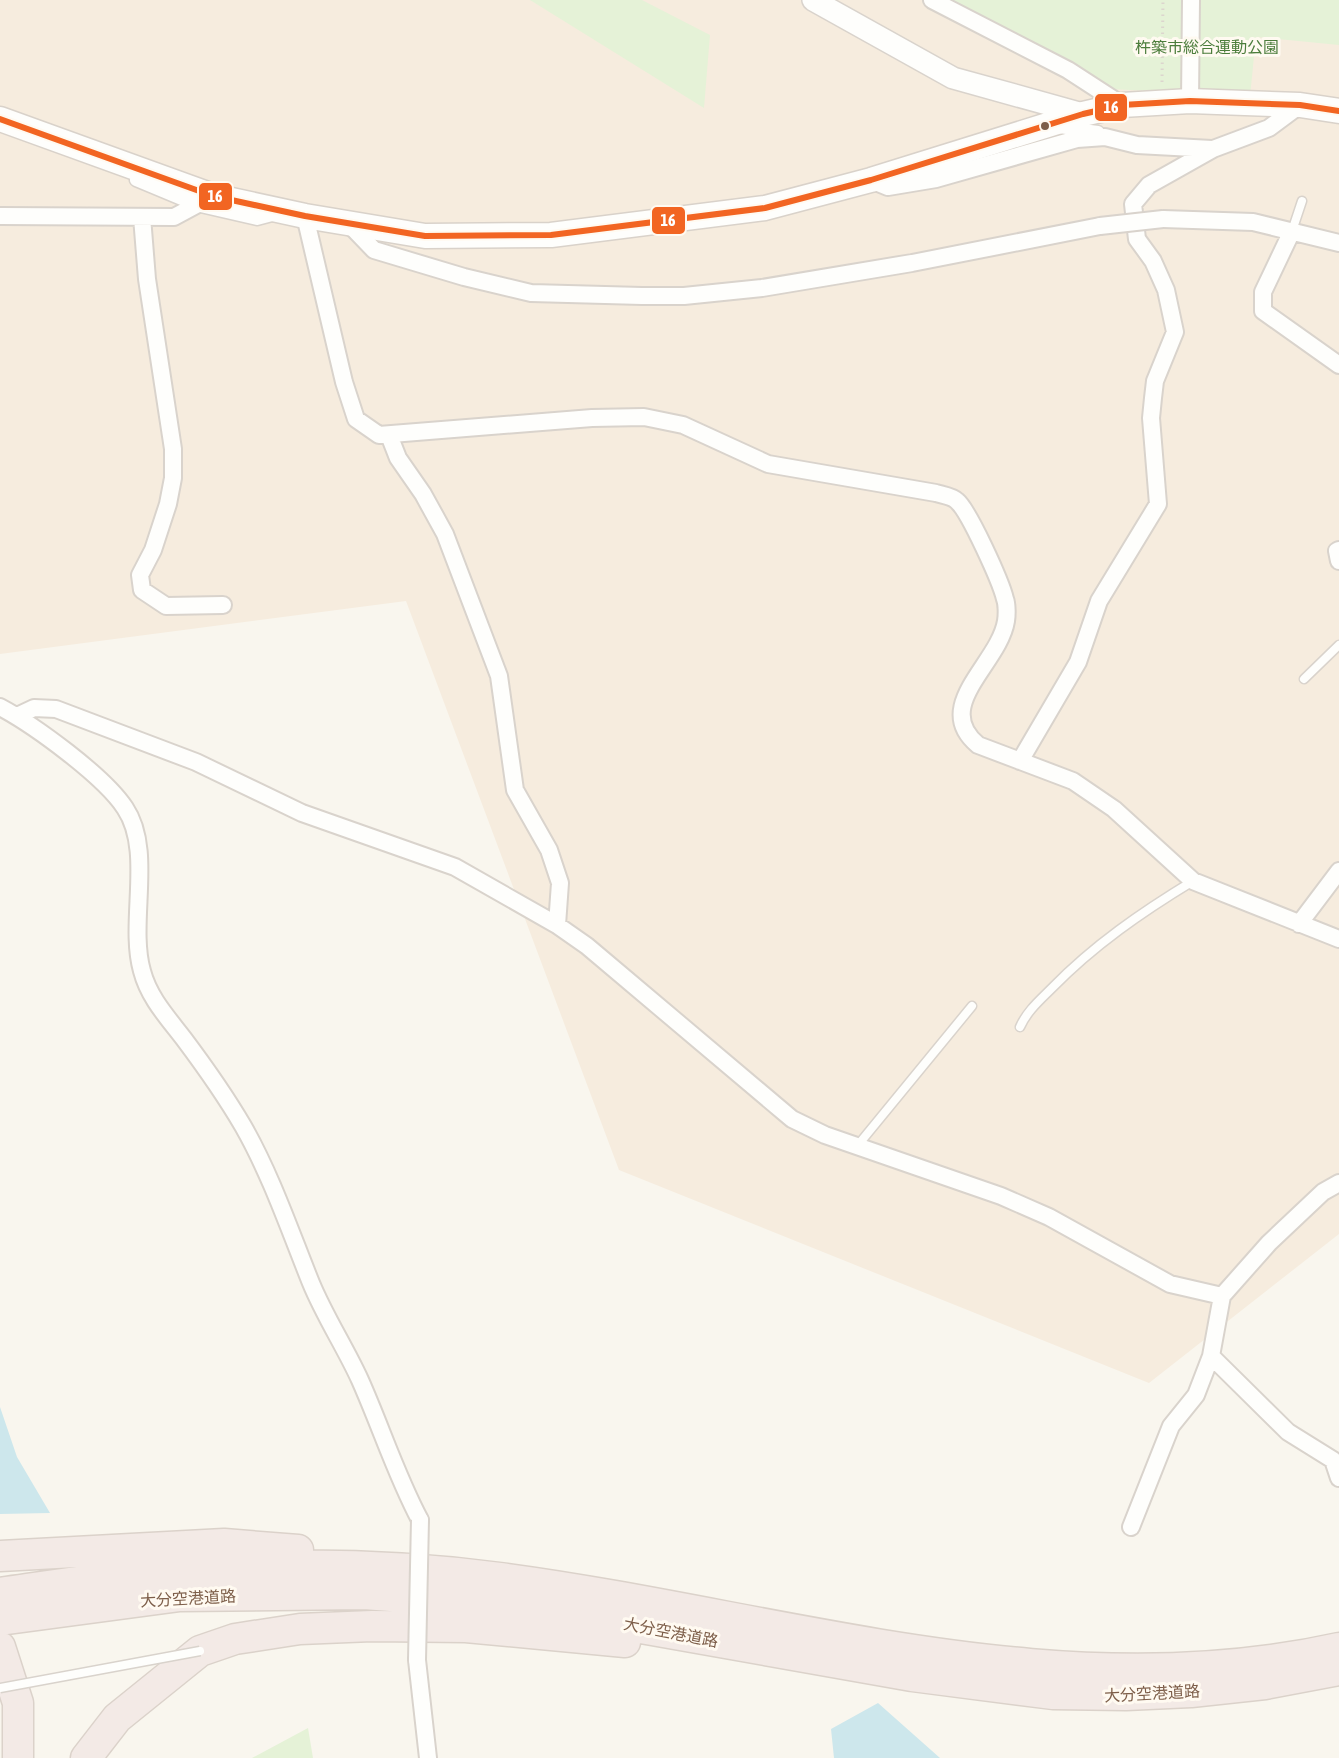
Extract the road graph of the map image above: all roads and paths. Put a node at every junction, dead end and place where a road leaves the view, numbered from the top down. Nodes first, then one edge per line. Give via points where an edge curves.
1 (813, 0) edge
2 (932, 0) edge
3 (1163, 0) edge
4 (1191, 0) edge
5 (1162, 88) dead end
6 (1190, 101) junction
7 (1122, 105) junction
8 (1324, 109) edge
9 (1083, 114) junction
10 (0, 119) edge
11 (1048, 126) junction
12 (0, 127) edge
13 (1105, 137) junction
14 (1213, 149) junction
15 (871, 180) junction
16 (205, 201) junction
17 (1302, 201) dead end
18 (294, 214) junction
19 (0, 216) edge
20 (142, 217) junction
21 (349, 224) junction
22 (1292, 231) junction
23 (1339, 243) edge
24 (1339, 365) edge
25 (389, 435) junction
26 (1339, 550) edge
27 (1339, 561) edge
28 (223, 605) dead end
29 (1339, 645) edge
30 (1304, 679) dead end
31 (0, 707) edge
32 (17, 716) junction
33 (1020, 760) junction
34 (1339, 871) edge
35 (1193, 881) junction
36 (1299, 924) junction
37 (557, 925) junction
38 (1339, 939) edge
39 (972, 1006) dead end
40 (1020, 1027) dead end
41 (858, 1145) junction
42 (1339, 1183) edge
43 (1222, 1296) junction
44 (1211, 1356) junction
45 (1339, 1478) edge
46 (1131, 1527) dead end
47 (0, 1556) edge
48 (125, 1589) junction
49 (0, 1593) edge
50 (656, 1602) junction
51 (0, 1620) edge
52 (0, 1647) edge
53 (1339, 1648) edge
54 (200, 1651) junction
55 (816, 1660) junction
56 (1339, 1670) edge
57 (0, 1688) edge
58 (0, 1697) edge
59 (4, 1758) edge
60 (18, 1758) edge
61 (86, 1758) edge
62 (428, 1758) edge

1 - 9 street via 953,78
2 - 7 street via 1068,70
3 - 5 path
4 - 6 street
6 - 7 main road
6 - 8 main road
7 - 9 main road
8 - 14 street
9 - 11 main road
10 - 16 main road
11 - 13 street via 1099,132
11 - 15 main road
12 - 16 street
13 - 14 street via 1137,145
13 - 15 street via 1077,139 974,170 888,187
14 - 33 street via 1149,185 1133,204 1137,239 1167,290 1175,332 1155,381 1151,418 1158,504 1099,601 1078,662
15 - 21 main road via 765,208 552,235 425,236
16 - 18 main road
16 - 20 street via 174,217
17 - 22 lane
18 - 21 main road
18 - 25 street via 356,419 379,435
19 - 20 street
20 - 28 street via 173,459 168,504 140,575 142,590 166,606
21 - 22 street, bridge via 374,250 464,277 531,293 642,296 762,288 1100,226 1163,219 1253,222
22 - 23 street
22 - 24 street via 1263,292 1263,311
25 - 33 street via 644,417 683,425 768,464 936,493 956,500 966,512 1006,599 1006,622 997,645 966,694 960,718 965,734 978,745
25 - 37 street via 398,459 445,534 499,676 515,790 549,850 560,883
26 - 27 street
29 - 30 lane
31 - 32 street
32 - 37 street via 34,708 56,709 196,762 302,813 455,867
32 - 62 street, bridge via 48,737 125,808 135,833 139,872 136,923 142,971 153,999 243,1126 328,1323 359,1379 420,1520 417,1660
33 - 35 street via 1073,781 1114,809
34 - 36 street
35 - 36 street
35 - 40 lane via 1142,913 1079,961 1025,1015
36 - 38 street
37 - 41 street via 792,1119
39 - 41 lane
41 - 43 street via 1049,1217 1170,1284
42 - 43 street via 1323,1192 1269,1243
43 - 44 street
44 - 45 street via 1288,1432 1333,1460
44 - 46 street via 1196,1395 1171,1426
47 - 50 highway via 224,1544 459,1561
48 - 49 highway, 大分空港道路
48 - 50 highway, 大分空港道路 via 284,1567 431,1571
48 - 51 highway, 大分空港道路
48 - 55 highway, 大分空港道路 via 180,1596 278,1593 511,1605
50 - 53 highway, 大分空港道路 via 856,1643 1068,1669 1236,1665
52 - 60 highway via 18,1703
54 - 55 highway via 235,1639 300,1629 466,1627
54 - 57 lane, bridge
54 - 61 highway via 117,1718
55 - 56 highway, 大分空港道路 via 996,1688 1091,1695 1231,1688
58 - 59 highway via 4,1712

